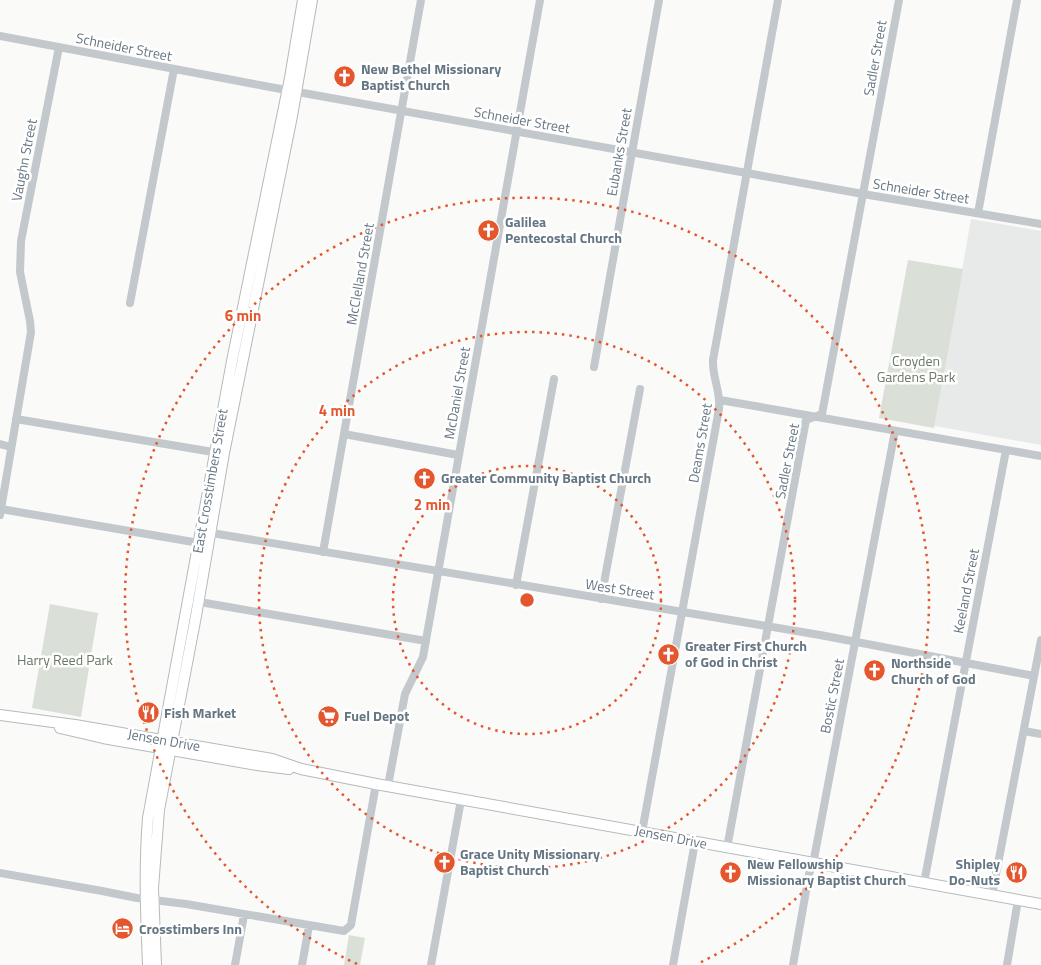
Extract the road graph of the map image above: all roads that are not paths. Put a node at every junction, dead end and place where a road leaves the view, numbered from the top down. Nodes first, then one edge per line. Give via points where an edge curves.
1 (304, 0) edge
2 (312, 0) edge
3 (420, 0) edge
4 (540, 0) edge
5 (659, 0) edge
6 (778, 0) edge
7 (899, 0) edge
8 (1017, 0) edge
9 (0, 36) edge
10 (59, 47) junction
11 (174, 69) junction
12 (292, 91) junction
13 (402, 110) junction
14 (517, 131) junction
15 (632, 152) junction
16 (278, 158) junction
17 (747, 173) junction
18 (863, 194) junction
19 (978, 213) junction
20 (1041, 224) edge
21 (252, 262) junction
22 (262, 264) junction
23 (130, 303) dead end
24 (238, 358) junction
25 (594, 367) dead end
26 (554, 379) dead end
27 (640, 389) dead end
28 (720, 400) junction
29 (814, 416) junction
30 (16, 419) junction
31 (895, 431) junction
32 (344, 434) junction
33 (0, 444) edge
34 (11, 446) junction
35 (1006, 450) junction
36 (220, 453) junction
37 (458, 455) junction
38 (1041, 456) edge
39 (0, 512) edge
40 (206, 532) junction
41 (199, 543) junction
42 (323, 552) junction
43 (438, 571) junction
44 (516, 585) junction
45 (601, 599) junction
46 (194, 601) junction
47 (682, 611) junction
48 (768, 627) junction
49 (1041, 640) edge
50 (426, 641) junction
51 (854, 642) junction
52 (965, 663) junction
53 (1034, 676) junction
54 (0, 716) edge
55 (1024, 731) junction
56 (1041, 734) edge
57 (167, 745) junction
58 (376, 784) junction
59 (388, 786) junction
60 (462, 800) junction
61 (642, 832) junction
62 (695, 842) junction
63 (727, 848) junction
64 (813, 864) junction
65 (0, 873) edge
66 (924, 883) junction
67 (992, 896) junction
68 (150, 900) junction
69 (1018, 900) junction
70 (1041, 904) edge
71 (244, 915) junction
72 (310, 926) junction
73 (148, 965) edge
74 (156, 965) edge
75 (236, 965) edge
76 (302, 965) edge
77 (430, 965) edge
78 (672, 965) edge
79 (793, 965) edge
80 (1006, 965) edge

1 - 12 main road, East Crosstimbers Street
2 - 12 main road, East Crosstimbers Street
3 - 13 street, McClelland Street
4 - 14 street, McDaniel Street
5 - 15 street, Eubanks Street
6 - 17 street, Deams Street
7 - 18 street, Sadler Street
8 - 19 street
9 - 10 street, Schneider Street
10 - 11 street, Schneider Street
10 - 30 street, Vaughn Street via 19,258 31,332
11 - 12 street, Schneider Street
11 - 23 street
12 - 13 street, Schneider Street
12 - 16 main road, East Crosstimbers Street
13 - 14 street, Schneider Street
13 - 32 street, McClelland Street
14 - 15 street, Schneider Street
14 - 37 street, McDaniel Street
15 - 17 street, Schneider Street
15 - 25 street, Eubanks Street
16 - 21 main road, East Crosstimbers Street
16 - 22 main road, East Crosstimbers Street
17 - 18 street, Schneider Street
17 - 28 street, Deams Street via 713,360
18 - 19 street, Schneider Street
18 - 29 street, Sadler Street via 822,414
19 - 20 street, Schneider Street
21 - 22 main road
21 - 24 main road, East Crosstimbers Street
22 - 24 main road, East Crosstimbers Street
24 - 36 main road, East Crosstimbers Street
26 - 44 street
27 - 45 street
28 - 29 street
28 - 47 street, Deams Street
29 - 31 street
29 - 48 street, Sadler Street via 806,420
30 - 34 street, Vaughn Street
30 - 36 street
31 - 35 street
31 - 51 street, Bostic Street
32 - 37 street
32 - 42 street, McClelland Street
33 - 34 street
34 - 39 street, Vaughn Street
35 - 38 street
35 - 52 street, Keeland Street
36 - 40 main road, East Crosstimbers Street
37 - 43 street, McDaniel Street
39 - 41 street
40 - 41 main road, East Crosstimbers Street
40 - 42 street, West Street
40 - 46 main road, East Crosstimbers Street
41 - 46 main road, East Crosstimbers Street
42 - 43 street, West Street
43 - 44 street, West Street
43 - 50 street, McDaniel Street
44 - 45 street, West Street
45 - 47 street, West Street
46 - 50 street
46 - 57 main road, East Crosstimbers Street
47 - 48 street, West Street
47 - 61 street, Deams Street
48 - 51 street, West Street
48 - 63 street, Sadler Street
49 - 53 street
50 - 59 street, McDaniel Street via 420,666 404,694
51 - 52 street, West Street
51 - 64 street, Bostic Street
52 - 53 street, West Street
52 - 66 street, Keeland Street
53 - 55 street
54 - 57 main road, Jensen Drive via 75,725
55 - 56 street
55 - 67 street
57 - 58 main road, Jensen Drive
57 - 68 main road, East Crosstimbers Street via 152,839
58 - 59 main road, Jensen Drive
58 - 72 street via 352,920 348,928 340,931
59 - 60 main road, Jensen Drive
60 - 61 main road, Jensen Drive
60 - 77 street
61 - 62 main road, Jensen Drive
62 - 63 main road, Jensen Drive
62 - 78 street
63 - 64 main road, Jensen Drive
64 - 66 main road, Jensen Drive
64 - 79 street, Bostic Street
65 - 68 street
66 - 67 main road, Jensen Drive
67 - 69 main road, Jensen Drive
68 - 71 street
68 - 73 main road, East Crosstimbers Street
68 - 74 main road, East Crosstimbers Street
69 - 70 main road, Jensen Drive
69 - 80 street
71 - 72 street
71 - 75 street
72 - 76 street

